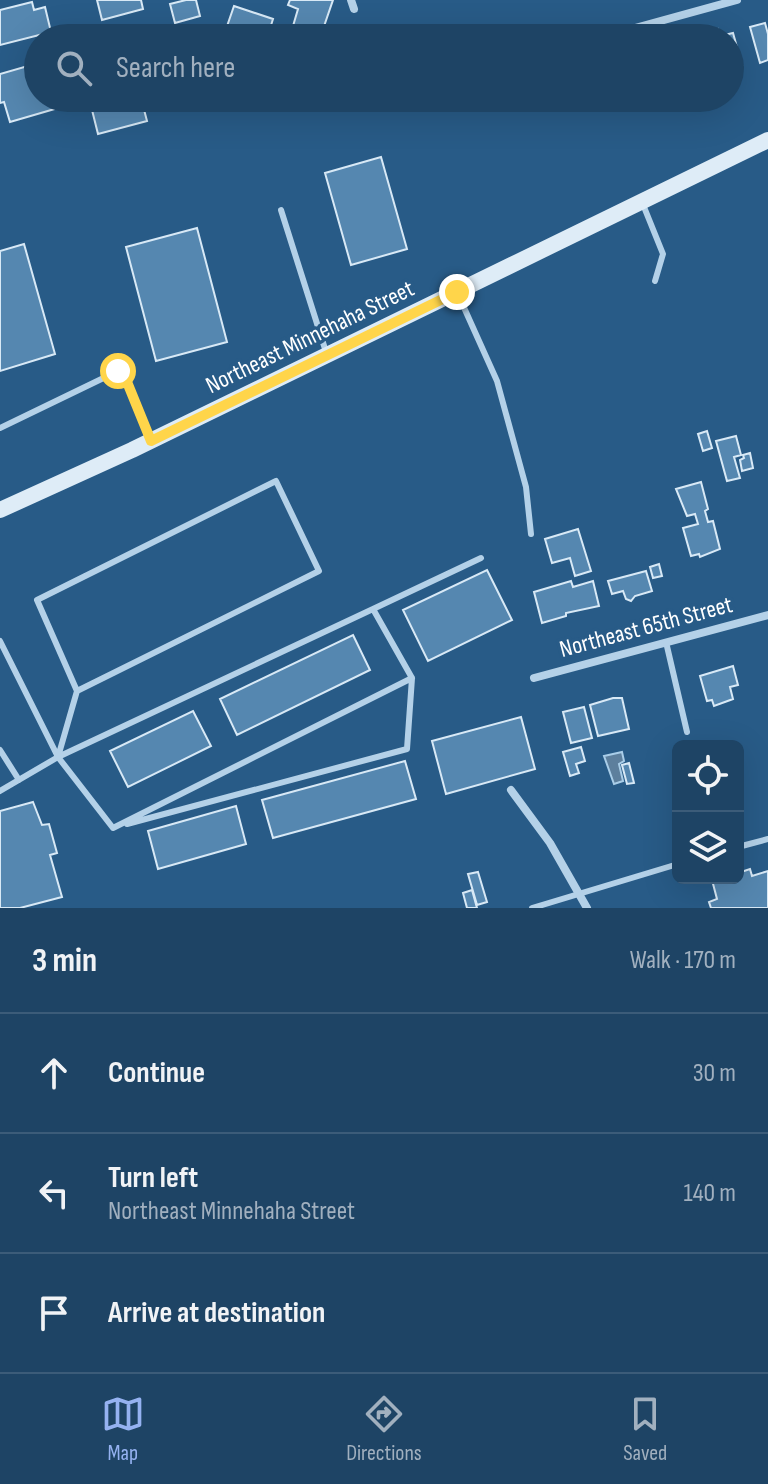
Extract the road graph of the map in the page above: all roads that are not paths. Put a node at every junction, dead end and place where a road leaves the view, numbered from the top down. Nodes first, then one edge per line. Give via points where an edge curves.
1 (737, 0) edge
2 (720, 2) edge
3 (648, 24) edge
4 (768, 140) edge
5 (642, 202) junction
6 (281, 210) dead end
7 (655, 281) dead end
8 (457, 292) junction
9 (327, 355) junction
10 (0, 428) edge
11 (151, 441) junction
12 (0, 510) edge
13 (531, 534) dead end
14 (481, 558) dead end
15 (373, 609) junction
16 (768, 615) edge
17 (0, 641) edge
18 (666, 642) junction
19 (412, 678) junction
20 (534, 678) dead end
21 (77, 691) junction
22 (687, 732) dead end
23 (0, 750) edge
24 (58, 757) junction
25 (19, 780) junction
26 (511, 790) dead end
27 (0, 791) edge
28 (113, 828) junction
29 (768, 839) edge
30 (744, 845) edge
31 (672, 866) edge
32 (579, 893) junction
33 (532, 908) edge
34 (587, 908) edge

1 - 2 street
2 - 3 street
4 - 5 main road, Northeast Minnehaha Street
5 - 7 lane via 663,254
5 - 8 main road, Northeast Minnehaha Street
6 - 9 lane
8 - 9 main road, Northeast Minnehaha Street
8 - 13 lane via 497,381 526,487
9 - 11 main road, Northeast Minnehaha Street
10 - 11 lane via 118,371
11 - 12 main road, Northeast Minnehaha Street
14 - 15 lane
15 - 19 lane
15 - 24 lane
16 - 18 street, Northeast 65th Street
17 - 24 lane
18 - 20 street, Northeast 65th Street
18 - 22 lane
19 - 28 lane
19 - 28 lane via 407,749
21 - 21 lane via 319,571 276,481 37,600
21 - 24 lane
23 - 25 lane
24 - 25 lane
24 - 28 lane
25 - 27 lane
26 - 32 street
29 - 30 lane
31 - 32 lane
32 - 33 lane
32 - 34 street

